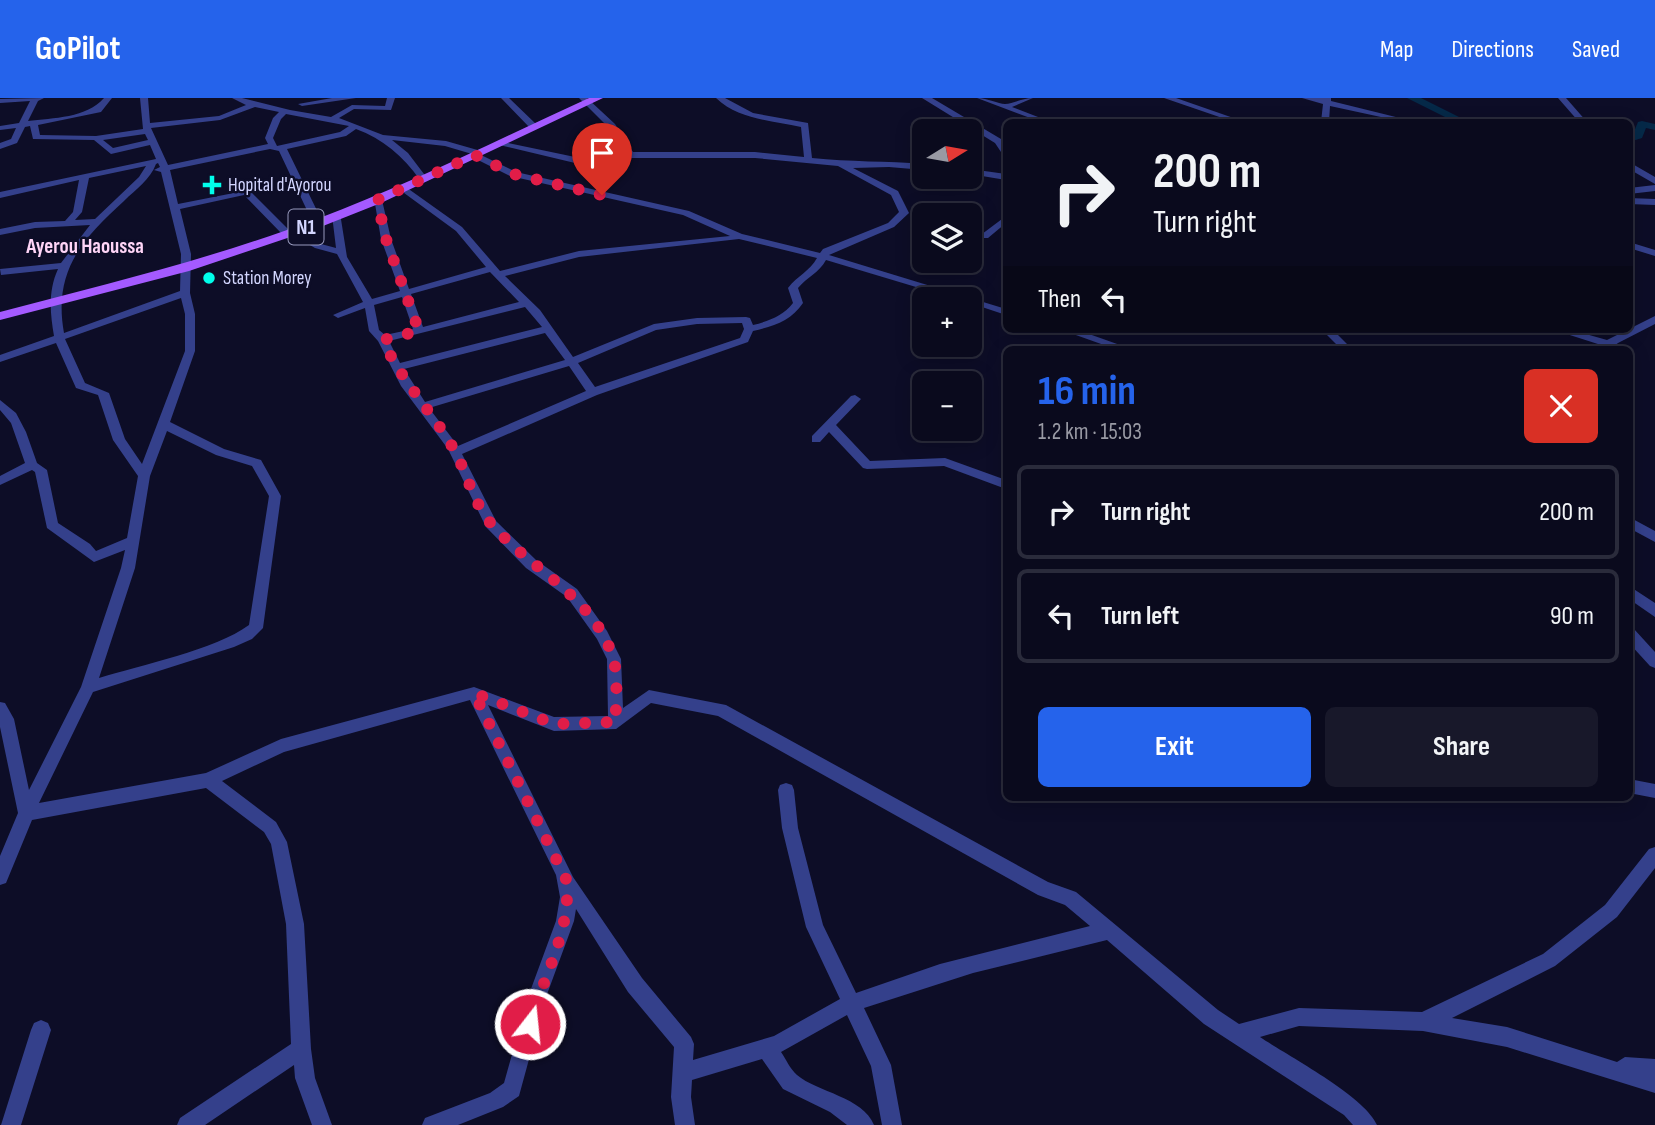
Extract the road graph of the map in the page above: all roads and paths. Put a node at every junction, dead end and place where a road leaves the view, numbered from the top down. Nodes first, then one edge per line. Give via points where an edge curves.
1 (35, 98) edge
2 (41, 98) edge
3 (108, 98) edge
4 (144, 98) edge
5 (236, 98) edge
6 (393, 98) edge
7 (505, 98) edge
8 (720, 98) edge
9 (926, 98) edge
10 (981, 98) edge
11 (1029, 98) edge
12 (1168, 98) edge
13 (1306, 98) edge
14 (1562, 98) edge
15 (589, 100) edge
16 (0, 101) edge
17 (305, 101) edge
18 (1327, 101) edge
19 (352, 102) edge
20 (253, 104) junction
21 (1006, 106) junction
22 (286, 113) junction
23 (1220, 117) junction
24 (333, 119) junction
25 (1039, 119) edge
26 (1217, 119) edge
27 (1228, 119) edge
28 (1325, 119) edge
29 (1404, 119) edge
30 (1580, 119) edge
31 (34, 124) junction
32 (22, 125) junction
33 (354, 126) junction
34 (534, 127) junction
35 (0, 128) edge
36 (147, 129) junction
37 (383, 137) junction
38 (96, 138) junction
39 (152, 142) junction
40 (499, 144) junction
41 (0, 146) edge
42 (277, 147) junction
43 (1003, 148) edge
44 (476, 154) junction
45 (631, 155) junction
46 (808, 160) junction
47 (840, 164) junction
48 (157, 166) junction
49 (912, 167) edge
50 (1633, 167) edge
51 (982, 174) edge
52 (85, 175) junction
53 (1003, 177) edge
54 (423, 178) junction
55 (1655, 181) edge
56 (404, 188) junction
57 (1655, 188) edge
58 (1633, 191) edge
59 (0, 195) edge
60 (377, 200) junction
61 (1633, 201) edge
62 (1655, 202) edge
63 (174, 208) junction
64 (337, 215) junction
65 (1003, 221) edge
66 (97, 222) junction
67 (67, 223) junction
68 (318, 223) junction
69 (0, 232) edge
70 (290, 233) junction
71 (985, 236) dead end
72 (745, 237) junction
73 (1633, 246) edge
74 (341, 252) junction
75 (1655, 253) edge
76 (822, 257) junction
77 (62, 266) junction
78 (184, 268) junction
79 (496, 271) junction
80 (0, 273) edge
81 (924, 287) edge
82 (185, 293) junction
83 (405, 294) junction
84 (54, 303) junction
85 (369, 303) junction
86 (526, 303) junction
87 (982, 304) edge
88 (1003, 311) edge
89 (338, 315) dead end
90 (0, 316) edge
91 (1655, 319) edge
92 (548, 328) junction
93 (749, 330) junction
94 (419, 331) junction
95 (1076, 333) edge
96 (1330, 333) edge
97 (1567, 333) edge
98 (59, 337) junction
99 (383, 340) junction
100 (1117, 346) edge
101 (1344, 346) edge
102 (1603, 346) edge
103 (1608, 346) edge
104 (0, 359) edge
105 (573, 361) junction
106 (398, 367) junction
107 (593, 392) junction
108 (855, 399) dead end
109 (1, 405) edge
110 (423, 406) junction
111 (163, 424) junction
112 (830, 425) junction
113 (816, 439) dead end
114 (455, 452) junction
115 (32, 465) junction
116 (144, 476) junction
117 (0, 481) edge
118 (1003, 484) edge
119 (1633, 524) edge
120 (1655, 537) edge
121 (132, 541) junction
122 (1633, 593) edge
123 (1655, 611) edge
124 (1633, 637) edge
125 (1655, 662) edge
126 (88, 687) junction
127 (474, 693) junction
128 (0, 708) edge
129 (616, 722) junction
130 (208, 780) junction
131 (786, 790) dead end
132 (26, 813) junction
133 (1655, 855) edge
134 (564, 874) junction
135 (0, 877) edge
136 (1109, 931) junction
137 (852, 1004) junction
138 (1423, 1022) junction
139 (41, 1030) dead end
140 (1238, 1034) junction
141 (765, 1047) junction
142 (300, 1049) junction
143 (1600, 1065) junction
144 (1655, 1069) edge
145 (683, 1073) junction
146 (1655, 1083) edge
147 (11, 1125) edge
148 (187, 1125) edge
149 (322, 1125) edge
150 (432, 1125) edge
151 (685, 1125) edge
152 (864, 1125) edge
153 (892, 1125) edge
154 (1367, 1125) edge

1 - 2 street
1 - 16 street
1 - 32 street
3 - 31 street via 98,110
4 - 36 street
5 - 20 street
6 - 19 street via 388,108
7 - 34 street
8 - 46 street via 748,115 805,125
9 - 43 street via 998,141
10 - 21 street
11 - 21 street
12 - 23 street
13 - 18 street
14 - 30 street
15 - 34 main road, N1
15 - 45 street
17 - 19 street
17 - 22 street
18 - 28 street
18 - 29 street
19 - 24 street
20 - 22 street
20 - 36 street via 220,118
21 - 25 street
22 - 24 street
22 - 42 street via 277,118 269,138
23 - 26 street
23 - 27 street
24 - 33 street
31 - 32 street
31 - 38 street via 36,137
32 - 35 street
32 - 41 street via 14,141
33 - 37 street
33 - 42 street via 343,134
34 - 40 main road, N1
36 - 38 street
36 - 39 street
37 - 44 street via 446,144
37 - 54 street via 406,155
38 - 39 street via 111,151
39 - 48 street
40 - 44 main road, N1
40 - 45 street via 575,160
42 - 48 street
42 - 68 street
44 - 54 main road, N1
44 - 72 street via 513,174 686,213
45 - 46 street via 755,155
46 - 47 street
47 - 49 street
47 - 76 street via 895,193 904,213 891,225 825,251
48 - 52 street
48 - 63 street
48 - 66 street
50 - 55 street
51 - 53 street
52 - 59 street
52 - 67 street via 77,212
54 - 56 main road, N1
56 - 60 main road, N1
56 - 79 street via 459,229
57 - 58 street
60 - 64 main road, N1
60 - 83 street
61 - 62 street
63 - 70 street via 246,192 256,198 268,218
63 - 78 street via 186,254
64 - 68 main road, N1
64 - 74 street
65 - 71 street
66 - 67 street
66 - 77 street
67 - 69 street
68 - 70 main road, N1
70 - 74 street
70 - 78 main road, N1
72 - 76 street
72 - 79 street via 579,254
73 - 75 street
74 - 85 street
76 - 81 street
76 - 93 street via 816,269 795,284 793,312
77 - 80 street
77 - 84 street
78 - 82 street
78 - 84 main road, N1
79 - 83 street
79 - 86 street
82 - 98 street
82 - 111 street via 190,352
83 - 85 street
83 - 94 street
84 - 90 main road, N1
84 - 98 street
85 - 89 street
85 - 99 street via 374,331
86 - 92 street
86 - 94 street
87 - 88 street
91 - 103 street
92 - 105 street
92 - 106 street
93 - 105 street via 746,320 665,325
93 - 107 street via 744,340
94 - 99 street
95 - 100 street
96 - 101 street
97 - 102 street
98 - 104 street
98 - 116 street via 80,385 103,393 119,440
99 - 106 street
105 - 107 street
105 - 110 street
106 - 110 street
107 - 114 street
108 - 112 street
109 - 115 street via 20,431
110 - 114 street
111 - 116 street
111 - 126 street via 220,452 257,463 275,496 256,628 250,635 209,650
112 - 113 street
112 - 118 street via 867,465 945,462
114 - 129 street via 491,524 531,564 572,593 602,635 614,659
115 - 117 street
115 - 121 street via 41,470 52,526 94,557
116 - 121 street
119 - 120 street
121 - 126 street via 128,568
122 - 123 street
124 - 125 street
126 - 132 street
127 - 129 street via 554,724
127 - 130 street via 281,746
127 - 134 street
128 - 132 street
129 - 136 street via 649,696 721,710 1044,889 1070,898
130 - 132 street
130 - 142 street via 270,827 279,842 295,925
131 - 137 street via 790,828 815,927
132 - 135 street
133 - 138 street via 1611,911 1549,960
134 - 145 street via 635,985 684,1044
134 - 150 street via 569,897 565,921 537,997 512,1089
136 - 137 street via 979,961
136 - 140 street via 1211,1017
137 - 141 street
137 - 153 street via 881,1065
138 - 140 street via 1299,1017
138 - 143 street via 1507,1037
139 - 147 street
140 - 154 street via 1351,1108
141 - 145 street
141 - 152 street via 790,1082 837,1105
142 - 148 street
142 - 149 street
143 - 144 street
143 - 146 street
145 - 151 street

